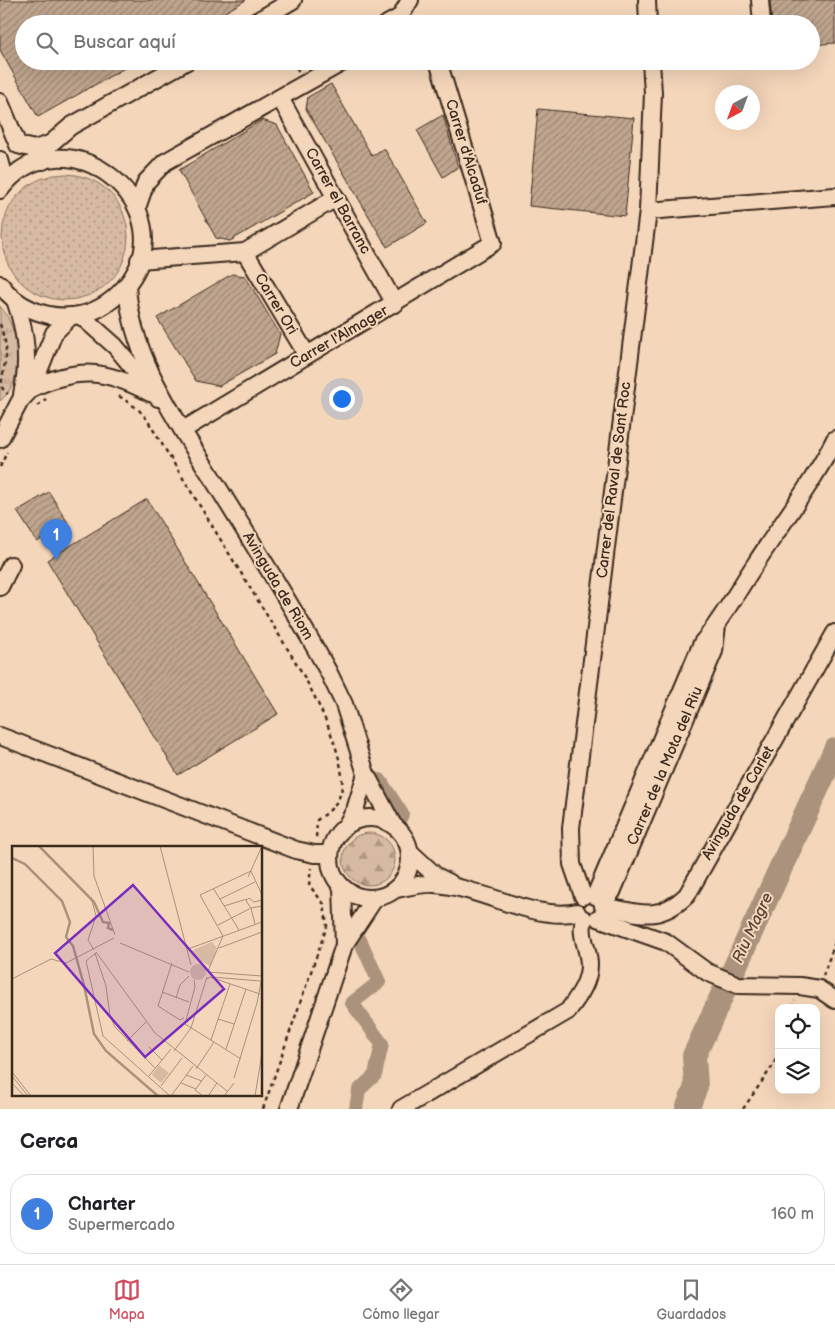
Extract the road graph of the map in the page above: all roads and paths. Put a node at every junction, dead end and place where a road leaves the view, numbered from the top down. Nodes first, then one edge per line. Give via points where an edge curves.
1 (293, 0) edge
2 (410, 0) edge
3 (422, 0) edge
4 (646, 0) edge
5 (760, 0) edge
6 (267, 15) edge
7 (401, 15) edge
8 (411, 15) edge
9 (647, 15) edge
10 (761, 15) edge
11 (171, 70) edge
12 (329, 70) edge
13 (441, 70) edge
14 (652, 70) edge
15 (280, 98) junction
16 (0, 102) edge
17 (0, 127) edge
18 (50, 144) junction
19 (18, 145) junction
20 (0, 160) edge
21 (42, 161) junction
22 (2, 186) edge
23 (835, 196) edge
24 (336, 198) junction
25 (137, 208) junction
26 (648, 211) junction
27 (493, 243) joint
28 (245, 252) junction
29 (139, 260) junction
30 (0, 284) edge
31 (127, 285) junction
32 (15, 300) junction
33 (395, 304) junction
34 (75, 316) junction
35 (0, 324) edge
36 (308, 355) junction
37 (32, 388) junction
38 (112, 393) dead end
39 (152, 394) junction
40 (52, 396) dead end
41 (20, 402) junction
42 (169, 407) junction
43 (183, 430) junction
44 (3, 436) edge
45 (835, 439) edge
46 (0, 467) edge
47 (11, 565) dead end
48 (0, 586) edge
49 (835, 633) edge
50 (0, 736) edge
51 (366, 774) junction
52 (393, 825) junction
53 (346, 826) junction
54 (410, 852) junction
55 (322, 854) junction
56 (342, 887) junction
57 (396, 888) junction
58 (461, 888) junction
59 (375, 898) junction
60 (592, 907) junction
61 (835, 942) edge
62 (344, 945) junction
63 (819, 990) junction
64 (835, 1000) edge
65 (775, 1061) edge
66 (264, 1109) edge
67 (289, 1109) edge
68 (401, 1109) edge
69 (743, 1109) edge

1 - 6 street
2 - 7 street
3 - 8 street
4 - 9 street
5 - 10 street
11 - 18 street via 71,126
12 - 15 street
13 - 27 street, Carrer d'Alcaduf
14 - 26 street, Carrer del Raval de Sant Roc
15 - 24 street, Carrer el Barranc
15 - 25 street via 165,162 146,182
16 - 19 street
17 - 19 street
18 - 19 street via 34,150
18 - 21 street
19 - 21 street
20 - 22 street
21 - 22 street via 28,166
21 - 25 street via 72,159 99,167 122,184
23 - 26 street
24 - 28 street
24 - 33 street, Carrer el Barranc
25 - 29 street via 142,234
26 - 60 street, Carrer del Raval de Sant Roc via 571,828 572,864
27 - 33 street, Carrer l'Almager
28 - 29 street
28 - 36 street, Carrer Ori
29 - 31 street
30 - 32 street
31 - 34 street via 106,304
31 - 42 street, Avinguda de Riom via 136,338
32 - 34 street via 41,314
32 - 41 street via 26,351
33 - 36 street, Carrer l'Almager
34 - 37 street via 54,333
34 - 39 street, Avinguda de Riom via 115,346
35 - 41 path via 6,345 2,389
36 - 43 street, Carrer l'Almager
37 - 39 street via 62,376 88,372 114,376
37 - 41 street
38 - 55 path via 128,401 146,418 298,666 320,708 336,752 342,785 337,802 317,820
39 - 42 street, Avinguda de Riom
40 - 41 path via 33,410
41 - 44 street
42 - 43 street, Avinguda de Riom
43 - 51 street, Avinguda de Riom via 329,673 344,704
44 - 46 path
45 - 60 street, Carrer de la Mota del Riu via 817,474 717,625 714,651 612,892
47 - 48 street
49 - 60 street, Avinguda de Carlet via 687,895 661,912 640,913
50 - 55 street via 296,850
51 - 52 street, Avinguda de Riom
51 - 53 street via 355,810
52 - 53 street via 369,818
52 - 54 street via 407,842
53 - 55 street
54 - 57 street via 405,878
54 - 58 street via 436,876
55 - 56 street
55 - 66 path via 309,885 324,904 327,926
56 - 59 street via 351,894
56 - 62 street
57 - 58 street via 434,884
57 - 59 street
58 - 60 street via 553,915
59 - 62 street
60 - 63 street via 666,942 713,976 738,985 800,986
60 - 68 street, Carrer del Raval de Sant Roc via 582,926 589,965 583,991 568,1011
61 - 63 path
62 - 67 street
63 - 64 street
65 - 69 path

